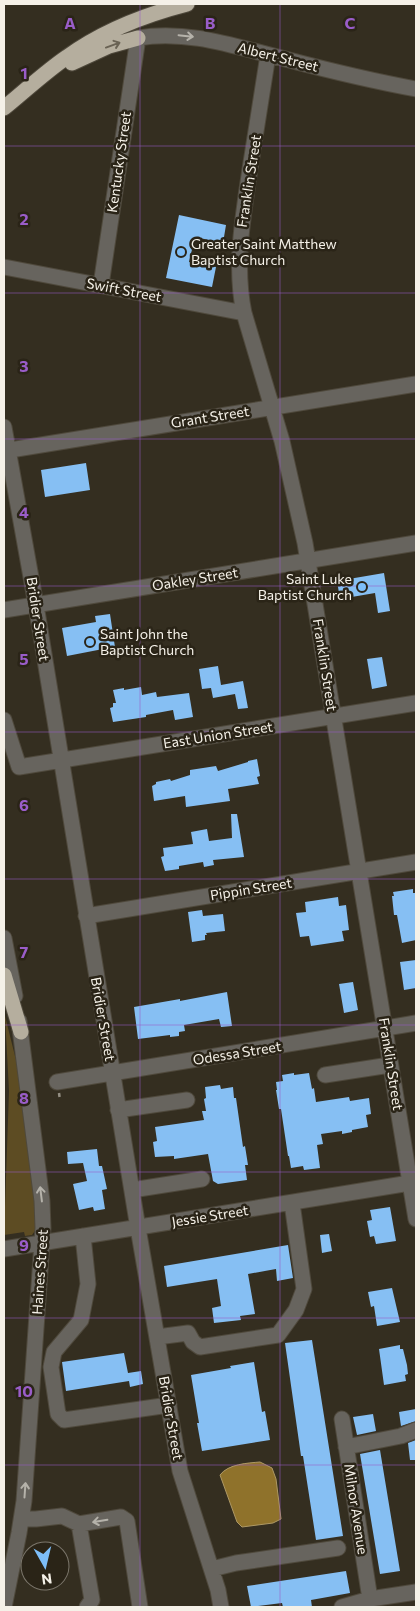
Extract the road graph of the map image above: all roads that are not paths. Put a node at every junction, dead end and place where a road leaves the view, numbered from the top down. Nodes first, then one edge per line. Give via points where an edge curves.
1 (187, 4) edge
2 (138, 38) junction
3 (268, 55) junction
4 (416, 89) edge
5 (23, 92) junction
6 (4, 108) edge
7 (4, 267) edge
8 (101, 285) junction
9 (244, 313) junction
10 (416, 384) edge
11 (272, 406) junction
12 (4, 427) edge
13 (6, 451) edge
14 (416, 543) edge
15 (308, 561) junction
16 (36, 605) junction
17 (4, 610) edge
18 (416, 703) edge
19 (334, 716) junction
20 (4, 720) edge
21 (61, 761) junction
22 (416, 862) edge
23 (360, 872) junction
24 (86, 916) junction
25 (4, 938) edge
26 (4, 975) edge
27 (416, 1023) edge
28 (385, 1029) junction
29 (21, 1032) junction
30 (390, 1065) junction
31 (112, 1073) junction
32 (325, 1075) dead end
33 (57, 1082) dead end
34 (187, 1100) dead end
35 (118, 1110) junction
36 (202, 1179) dead end
37 (413, 1183) edge
38 (132, 1190) junction
39 (292, 1203) junction
40 (416, 1219) edge
41 (138, 1228) junction
42 (83, 1236) junction
43 (42, 1242) junction
44 (4, 1249) edge
45 (157, 1337) junction
46 (169, 1405) junction
47 (342, 1418) dead end
48 (416, 1430) edge
49 (346, 1447) junction
50 (22, 1518) junction
51 (79, 1524) junction
52 (338, 1548) dead end
53 (212, 1569) junction
54 (416, 1592) edge
55 (370, 1599) junction
56 (4, 1607) edge
57 (87, 1607) edge
58 (140, 1607) edge
59 (221, 1607) edge
60 (342, 1607) edge

1 - 5 highway via 127,23 101,36 67,56
2 -> 3 street, Albert Street via 194,37
5 -> 2 highway via 85,56
2 - 8 street, Kentucky Street
3 - 4 street, Albert Street
3 - 9 street, Franklin Street via 240,238 239,278
5 - 6 highway
7 - 8 street, Swift Street
8 - 9 street, Swift Street
9 - 11 street, Franklin Street
10 - 11 street, Grant Street
11 - 13 street, Grant Street
11 - 15 street, Franklin Street
12 - 13 street, Bridier Street
13 - 16 street, Bridier Street
14 - 15 street, Oakley Street
15 - 16 street, Oakley Street
15 - 19 street, Franklin Street
16 - 17 street, Oakley Street
16 - 21 street, Bridier Street
18 - 19 street, East Union Street
19 - 21 street, East Union Street
19 - 23 street, Franklin Street
20 - 21 street, East Union Street via 19,767
21 - 24 street, Bridier Street
22 - 23 street, Pippin Street
23 - 24 street, Pippin Street
23 - 28 street, Franklin Street
24 - 31 street, Bridier Street
25 - 29 street, Haines Street
26 - 29 highway
27 - 28 street, Odessa Street
28 - 30 street, Franklin Street
28 - 31 street, Odessa Street
43 -> 29 street, Haines Street via 42,1200
30 - 32 street
30 - 37 street, Franklin Street
31 - 33 street, Odessa Street
31 - 35 street, Bridier Street
34 - 35 street
35 - 38 street, Bridier Street
36 - 38 street
37 - 39 street, Jessie Street
37 - 40 street, Franklin Street
38 - 41 street, Bridier Street
39 - 41 street, Jessie Street
39 - 45 street via 304,1288 296,1310 278,1335 200,1347 188,1333
41 - 42 street, Jessie Street
41 - 45 street, Bridier Street
42 - 43 street, Jessie Street
42 - 46 street via 88,1284 80,1320 54,1352 50,1367 58,1414 64,1420
43 - 44 street, Jessie Street
50 -> 43 street, Haines Street
45 - 46 street, Bridier Street
46 - 53 street, Bridier Street via 180,1471
47 - 49 street, Milnor Avenue
48 - 49 street
49 - 55 street, Milnor Avenue
50 - 51 street via 36,1520 62,1516
50 - 56 street, Haines Street
51 - 57 street via 92,1600
58 -> 51 street via 127,1521 121,1517
52 - 53 street
53 - 59 street, Bridier Street
54 - 55 street
55 - 60 street

